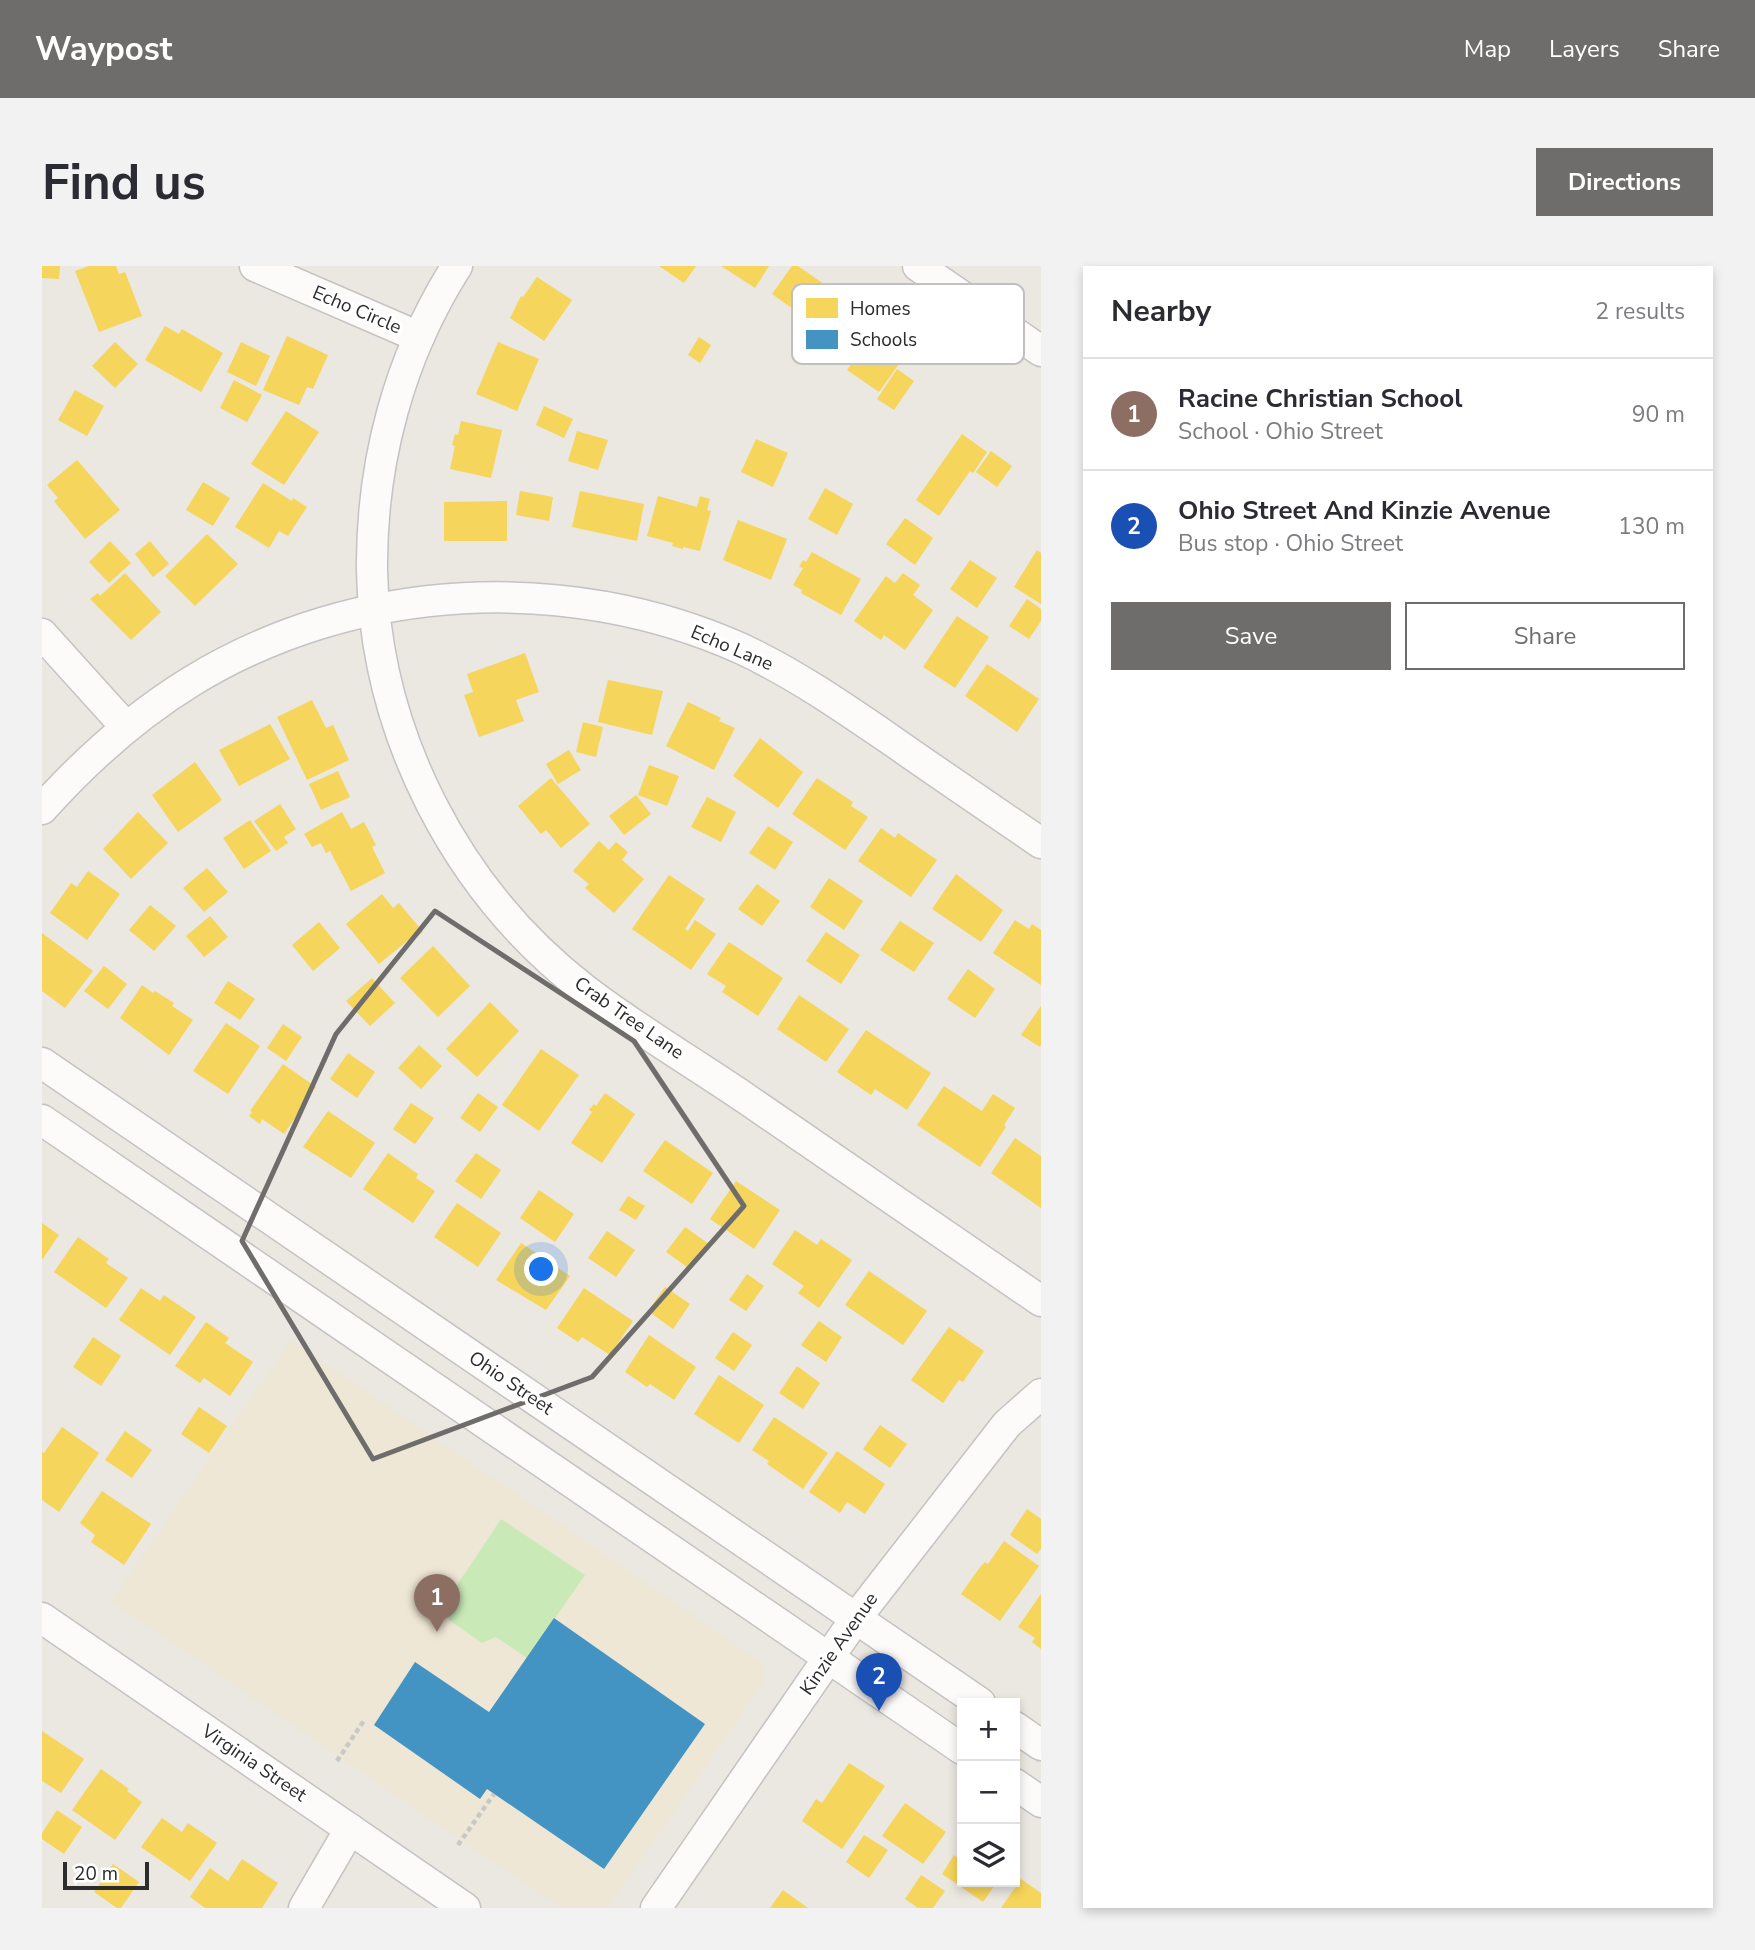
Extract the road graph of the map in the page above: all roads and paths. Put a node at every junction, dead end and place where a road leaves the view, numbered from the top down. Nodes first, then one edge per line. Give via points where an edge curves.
1 (256, 266) edge
2 (457, 266) edge
3 (918, 266) edge
4 (944, 284) edge
5 (419, 337) junction
6 (1024, 339) edge
7 (1041, 351) edge
8 (375, 610) junction
9 (42, 634) edge
10 (126, 727) junction
11 (42, 809) edge
12 (1041, 843) edge
13 (42, 1063) edge
14 (42, 1120) edge
15 (1041, 1301) edge
16 (395, 1304) junction
17 (368, 1343) junction
18 (1041, 1394) edge
19 (42, 1618) edge
20 (856, 1618) junction
21 (828, 1658) junction
22 (973, 1698) edge
23 (365, 1719) dead end
24 (1020, 1730) edge
25 (1041, 1745) edge
26 (957, 1746) edge
27 (337, 1761) dead end
28 (1020, 1787) edge
29 (494, 1794) dead end
30 (1041, 1802) edge
31 (350, 1829) junction
32 (458, 1844) dead end
33 (304, 1908) edge
34 (465, 1908) edge
35 (656, 1908) edge

1 - 5 street, Echo Circle
2 - 5 street, Crab Tree Lane
3 - 4 street
5 - 8 street, Crab Tree Lane via 396,398 376,490 372,537
6 - 7 street
8 - 10 street, Echo Lane via 287,635 239,655
8 - 12 street, Echo Lane via 438,600 542,598 644,615 694,630 741,649 832,700
8 - 15 street, Crab Tree Lane via 385,678 414,768 457,851 515,926 585,989
9 - 10 street
10 - 11 street, Echo Lane
13 - 16 street, Ohio Street
14 - 17 street
16 - 17 street
16 - 20 street, Ohio Street
17 - 21 street
18 - 20 street, Kinzie Avenue via 1007,1424
19 - 31 street, Virginia Street
20 - 21 street, Kinzie Avenue
20 - 22 street, Ohio Street
21 - 26 street
21 - 35 street, Kinzie Avenue
23 - 27 path
24 - 25 street
28 - 30 street
29 - 32 path
31 - 33 street
31 - 34 street, Virginia Street

